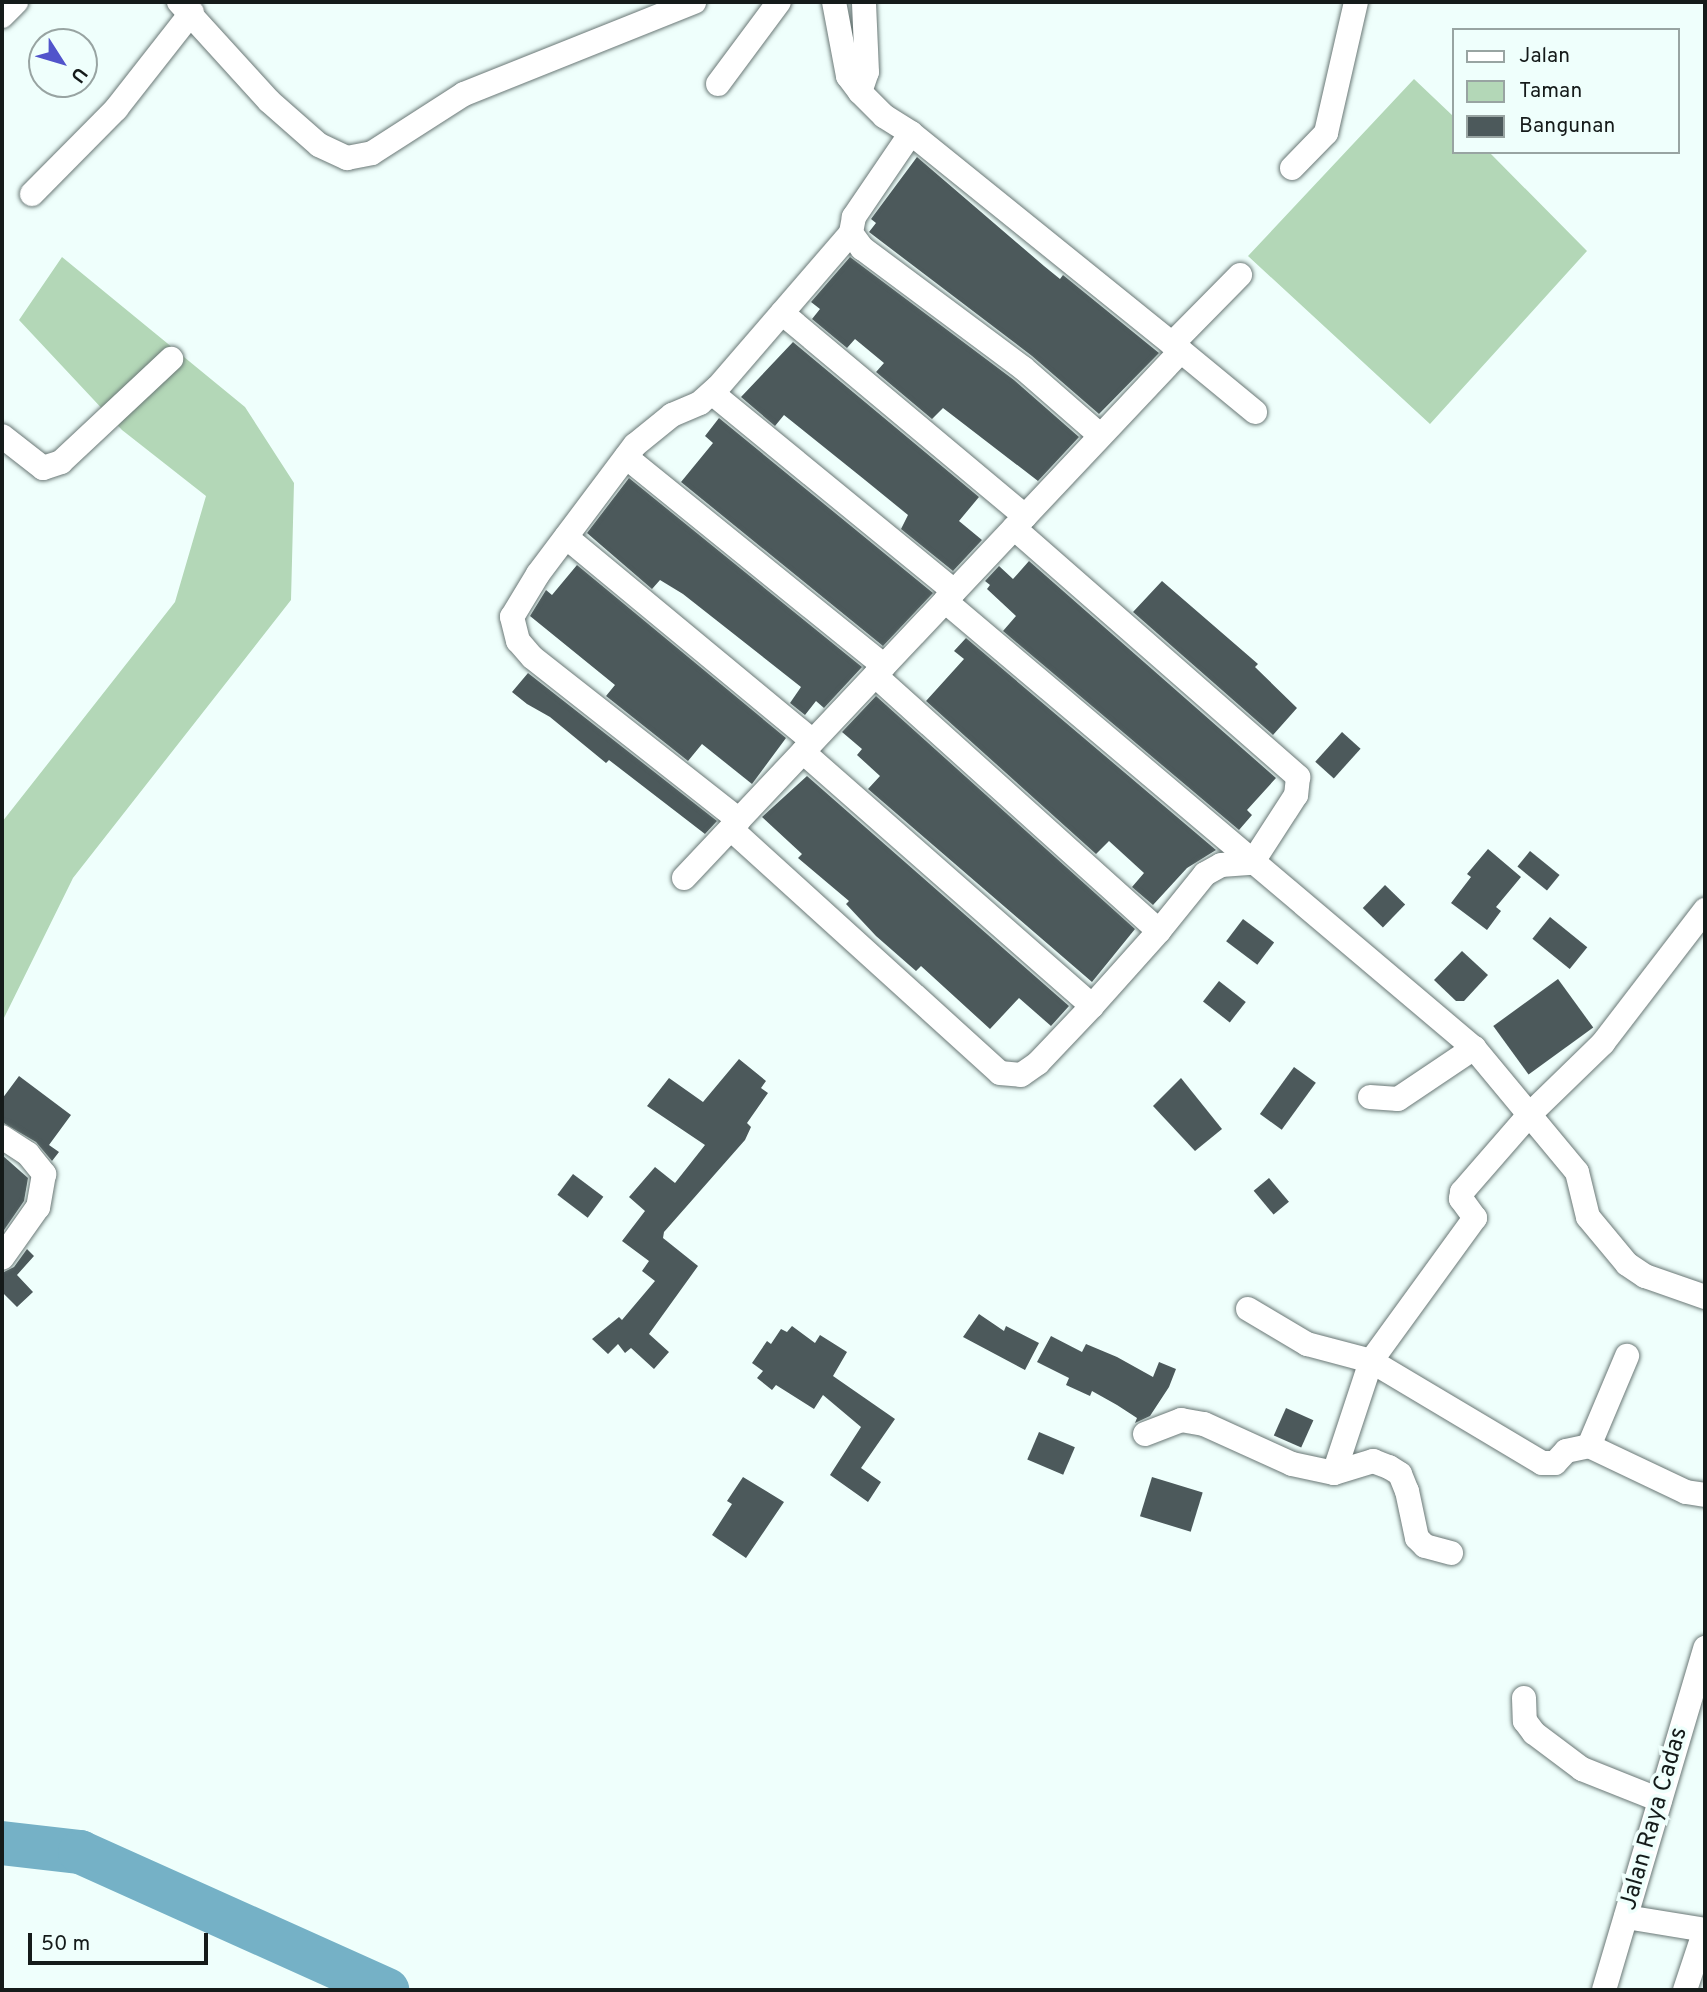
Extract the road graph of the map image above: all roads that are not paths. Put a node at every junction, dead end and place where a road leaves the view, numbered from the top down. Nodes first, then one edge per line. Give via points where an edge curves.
1 (16, 2) edge
2 (694, 2) edge
3 (779, 2) edge
4 (834, 2) edge
5 (864, 2) edge
6 (1356, 2) edge
7 (186, 7) edge
8 (2, 16) edge
9 (718, 84) dead end
10 (860, 92) junction
11 (911, 133) junction
12 (1292, 169) dead end
13 (32, 194) dead end
14 (851, 233) junction
15 (1240, 275) dead end
16 (782, 313) junction
17 (1176, 347) junction
18 (171, 359) dead end
19 (712, 393) junction
20 (1255, 412) dead end
21 (2, 436) edge
22 (1101, 436) junction
23 (626, 457) junction
24 (1020, 522) junction
25 (566, 537) junction
26 (950, 596) junction
27 (880, 671) junction
28 (808, 746) junction
29 (735, 824) junction
30 (1252, 863) junction
31 (684, 878) dead end
32 (1705, 910) edge
33 (1159, 931) junction
34 (1092, 1006) junction
35 (1474, 1048) junction
36 (1370, 1097) dead end
37 (1528, 1116) junction
38 (2, 1138) edge
39 (2, 1258) edge
40 (1705, 1297) edge
41 (1248, 1309) dead end
42 (1627, 1356) dead end
43 (1371, 1361) junction
44 (1145, 1434) dead end
45 (1589, 1446) junction
46 (1334, 1473) junction
47 (1705, 1495) edge
48 (1451, 1553) dead end
49 (1705, 1648) edge
50 (1524, 1698) dead end
51 (1660, 1800) junction
52 (1631, 1918) junction
53 (1700, 1930) edge
54 (1604, 1990) edge
55 (1685, 1990) edge

1 - 8 street
2 - 7 street via 464,94 372,153 347,158 319,145 269,101
3 - 9 street
4 - 10 street via 848,76
5 - 10 street via 867,72
6 - 12 street via 1325,133
7 - 13 street via 116,109
10 - 11 street via 884,116
11 - 14 street via 854,216
11 - 17 street
14 - 16 street
14 - 22 street via 862,248 1023,368
15 - 17 street
16 - 19 street
16 - 24 street
17 - 20 street
17 - 22 street
18 - 21 street via 61,462 43,468
19 - 23 street via 672,415
19 - 26 street
22 - 24 street
23 - 25 street
23 - 27 street
24 - 26 street
24 - 30 street via 1298,777 1291,805
25 - 28 street
25 - 29 street via 512,617 518,641
26 - 27 street
26 - 30 street
27 - 28 street
27 - 33 street
28 - 29 street
28 - 34 street
29 - 31 street
29 - 34 street via 1000,1073 1021,1075 1038,1063
30 - 33 street via 1221,865 1205,874
30 - 35 street
32 - 37 street via 1603,1044
33 - 34 street
35 - 36 street via 1398,1100
35 - 37 street
37 - 40 street via 1577,1172 1588,1217 1608,1245 1645,1276
37 - 43 street via 1462,1192 1461,1199 1474,1212 1472,1223
38 - 39 street via 28,1154 44,1174 38,1208
41 - 43 street via 1307,1344
42 - 45 street
43 - 45 street via 1542,1463 1555,1463 1566,1451
43 - 46 street
44 - 46 street via 1181,1420 1204,1424 1292,1464
45 - 47 street via 1686,1492
46 - 48 street via 1373,1461 1400,1474 1418,1538 1425,1546
49 - 51 street, Jalan Raya Cadas
50 - 51 street via 1525,1721 1534,1733 1581,1769
51 - 52 street, Jalan Raya Cadas
52 - 53 street
52 - 54 street, Jalan Raya Cadas
53 - 55 street

